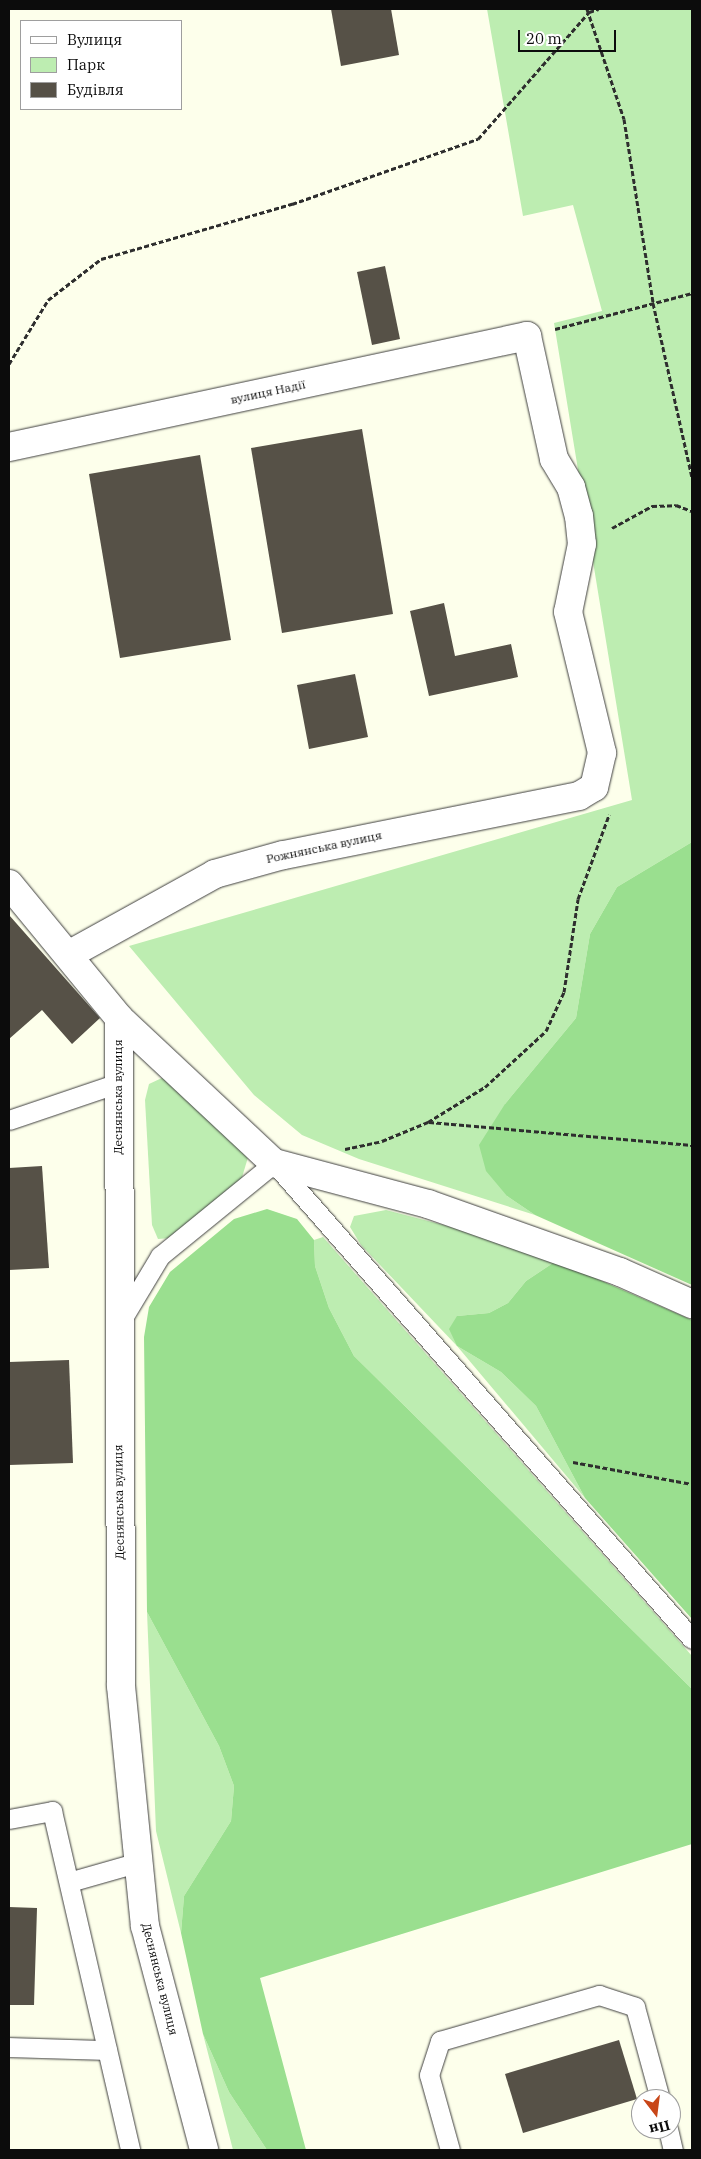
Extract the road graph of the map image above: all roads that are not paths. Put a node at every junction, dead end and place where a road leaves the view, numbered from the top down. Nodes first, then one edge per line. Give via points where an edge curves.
1 (9, 447) edge
2 (594, 787) joint
3 (9, 884) edge
4 (70, 954) junction
5 (119, 1018) junction
6 (118, 1083) junction
7 (9, 1120) edge
8 (274, 1163) junction
9 (692, 1304) edge
10 (116, 1329) junction
11 (692, 1639) edge
12 (9, 1819) edge
13 (139, 1862) junction
14 (69, 1882) junction
15 (9, 2047) edge
16 (107, 2050) junction
17 (657, 2089) edge
18 (130, 2150) edge
19 (204, 2150) edge
20 (450, 2150) edge

1 - 2 street, вулиця Надії via 527,336 554,459 572,487 582,544 568,612 602,754
2 - 4 street, Рожнянська вулиця via 579,796 283,854 216,874
3 - 4 street
4 - 5 street
5 - 6 street, Деснянська вулиця
5 - 8 street
6 - 7 lane
6 - 10 street, Деснянська вулиця
8 - 9 street via 428,1204 620,1272
8 - 10 lane via 160,1256
8 - 11 lane
10 - 13 street, Деснянська вулиця via 121,1686
12 - 14 lane via 52,1811
13 - 14 lane
13 - 19 street, Деснянська вулиця via 145,1926
14 - 16 lane
15 - 16 lane
16 - 18 lane
17 - 20 lane via 635,2006 599,1995 440,2041 429,2075

